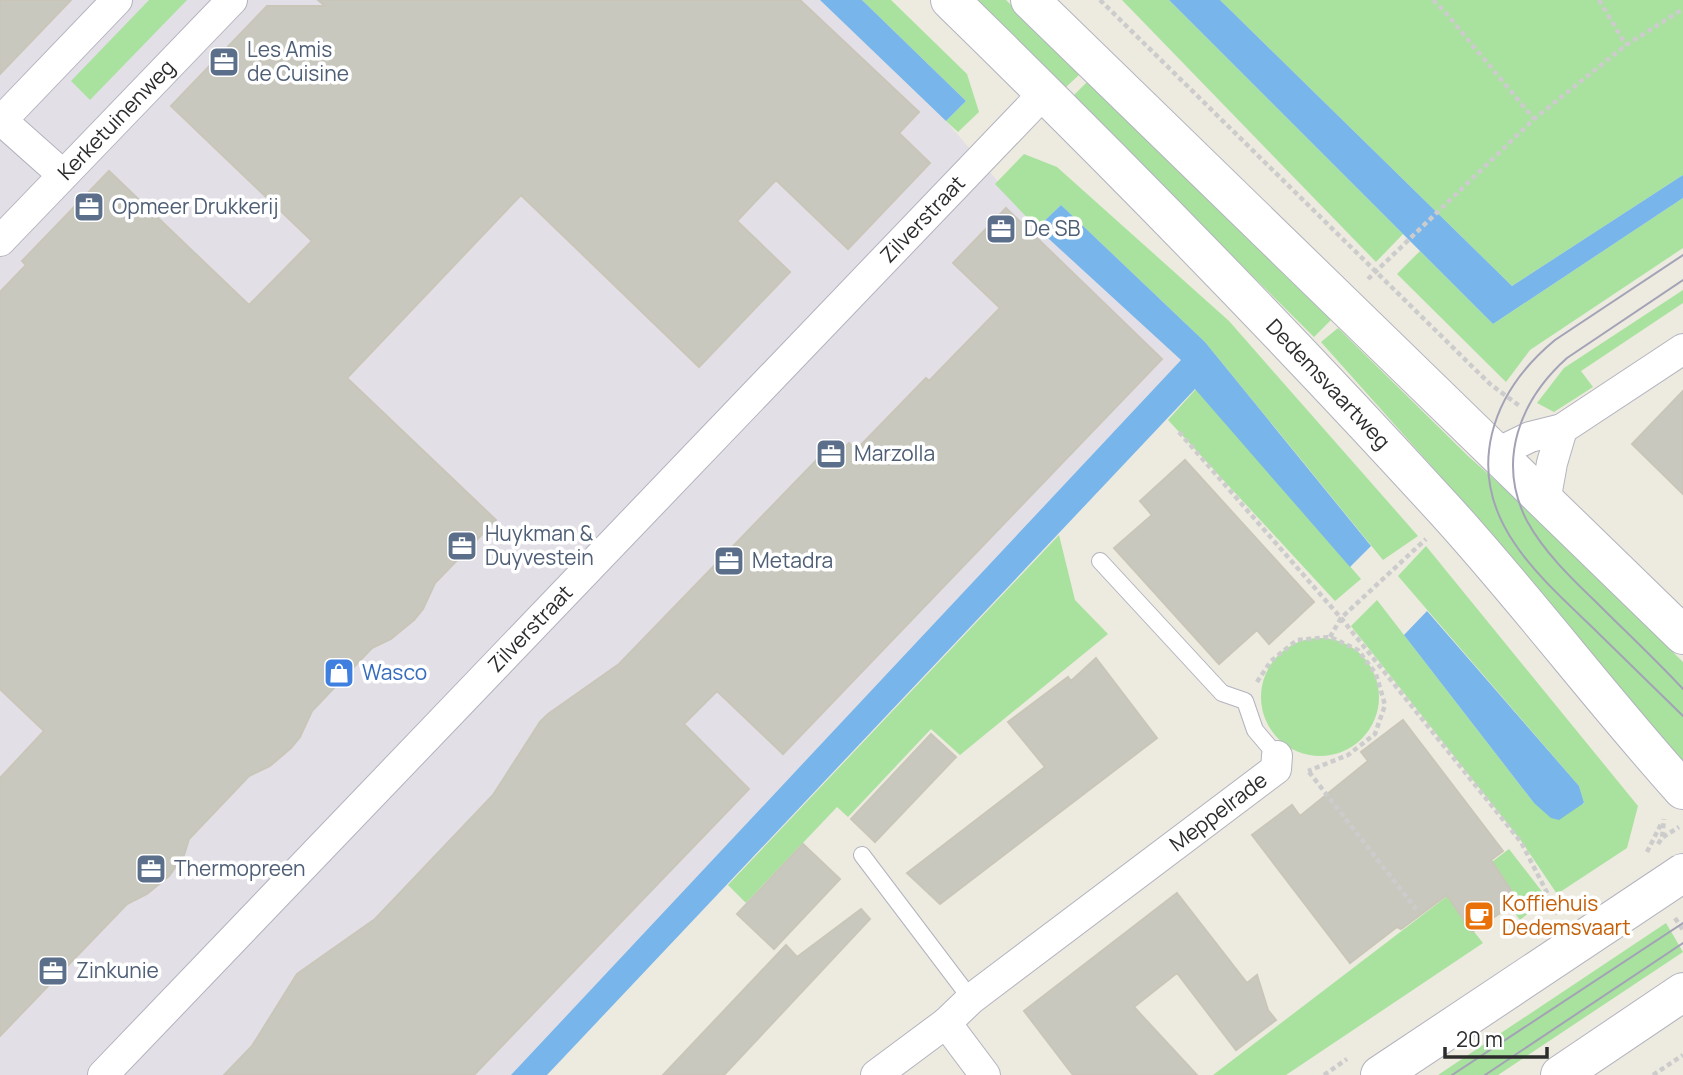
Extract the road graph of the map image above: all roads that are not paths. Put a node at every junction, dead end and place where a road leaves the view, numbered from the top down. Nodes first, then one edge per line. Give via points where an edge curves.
1 (117, 0) edge
2 (232, 0) edge
3 (950, 0) edge
4 (1030, 0) edge
5 (1045, 92) junction
6 (0, 120) edge
7 (63, 175) junction
8 (0, 241) edge
9 (1680, 356) edge
10 (1562, 429) junction
11 (1495, 454) junction
12 (1545, 502) junction
13 (1100, 561) dead end
14 (1683, 635) edge
15 (1276, 763) joint
16 (1674, 807) edge
17 (862, 855) dead end
18 (1683, 873) edge
19 (1683, 992) edge
20 (971, 999) junction
21 (946, 1023) junction
22 (103, 1075) edge
23 (876, 1075) edge
24 (985, 1075) edge
25 (1380, 1075) edge
26 (1560, 1075) edge

1 - 6 street
2 - 7 street, Kerketuinenweg
3 - 5 main road, Dedemsvaartweg
4 - 11 main road
5 - 16 main road, Dedemsvaartweg via 1446,512
5 - 22 street, Zilverstraat
6 - 7 street
7 - 8 street, Kerketuinenweg
9 - 10 street
10 - 11 street via 1530,437
10 - 12 street
11 - 12 main road
12 - 14 main road
13 - 15 lane, Meppelrade via 1222,693 1245,701 1255,730
15 - 20 street, Meppelrade
17 - 20 lane
18 - 25 main road
19 - 26 main road
20 - 21 street, Meppelrade
21 - 23 street, Meppelrade
21 - 24 street

